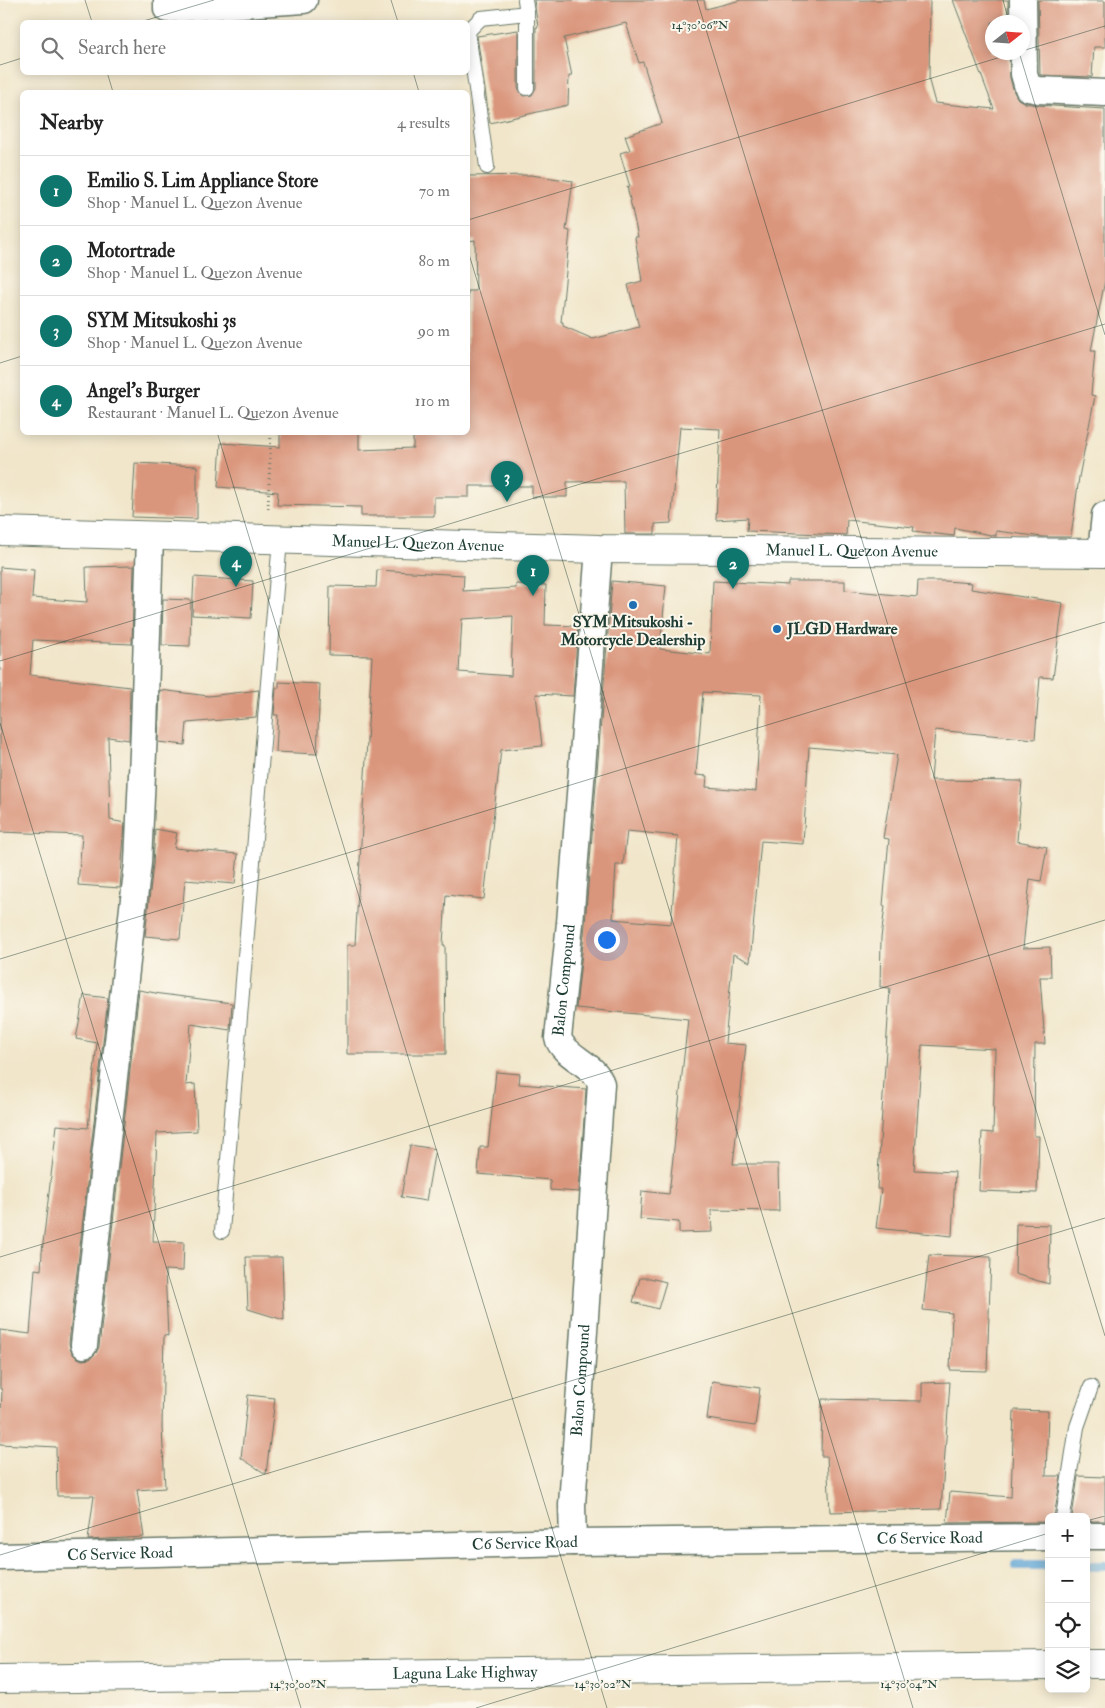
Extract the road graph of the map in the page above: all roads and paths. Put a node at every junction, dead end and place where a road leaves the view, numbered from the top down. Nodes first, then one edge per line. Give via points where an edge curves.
1 (304, 0) edge
2 (1023, 0) edge
3 (167, 4) edge
4 (526, 7) edge
5 (470, 30) edge
6 (470, 46) edge
7 (527, 88) dead end
8 (1105, 93) edge
9 (487, 167) dead end
10 (271, 435) edge
11 (1105, 514) edge
12 (0, 531) edge
13 (150, 536) junction
14 (274, 540) junction
15 (599, 549) junction
16 (1103, 554) edge
17 (222, 1231) dead end
18 (84, 1345) dead end
19 (1091, 1387) dead end
20 (1064, 1513) edge
21 (1090, 1536) edge
22 (1105, 1536) edge
23 (1045, 1537) edge
24 (573, 1542) junction
25 (0, 1557) edge
26 (1090, 1664) edge
27 (1105, 1664) edge
28 (1045, 1665) edge
29 (0, 1678) edge

1 - 3 street
2 - 8 street via 1024,74 1028,88
4 - 5 lane via 481,18
4 - 7 lane
6 - 9 lane
10 - 14 path
11 - 16 street
12 - 13 main road, Manuel L. Quezon Avenue
13 - 14 main road, Manuel L. Quezon Avenue
13 - 18 street via 138,863
14 - 15 main road, Manuel L. Quezon Avenue
14 - 17 lane
15 - 16 main road, Manuel L. Quezon Avenue
15 - 24 street, Balon Compound via 558,1038 566,1050 599,1076 601,1084 572,1505
19 - 20 lane via 1077,1427
21 - 22 street
23 - 24 street, C6 Service Road
24 - 25 street, C6 Service Road
26 - 27 main road
28 - 29 main road, Laguna Lake Highway

